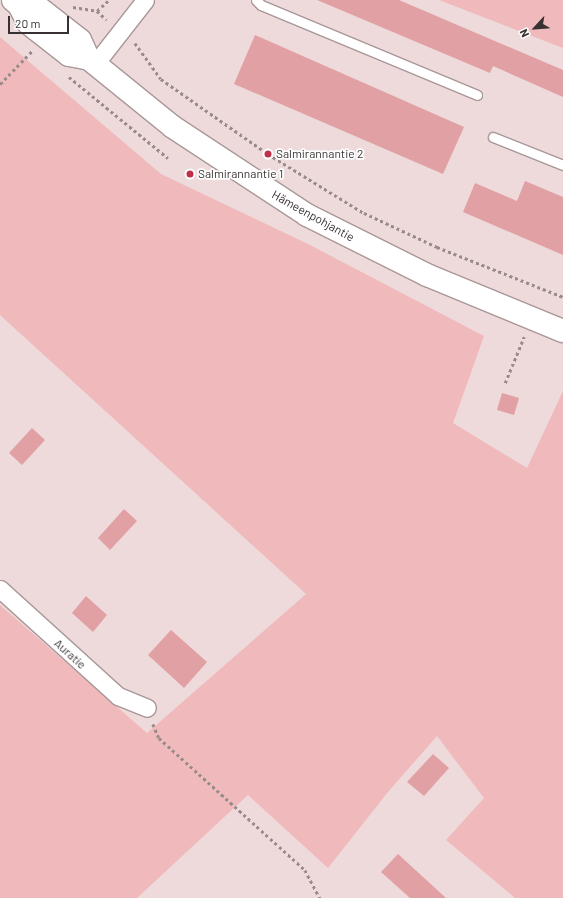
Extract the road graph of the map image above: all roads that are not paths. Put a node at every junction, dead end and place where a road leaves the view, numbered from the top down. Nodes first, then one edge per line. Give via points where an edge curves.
1 (146, 0) edge
2 (256, 0) edge
3 (16, 2) edge
4 (92, 61) junction
5 (477, 95) dead end
6 (493, 137) dead end
7 (563, 165) edge
8 (563, 331) edge
9 (0, 590) edge
10 (147, 708) road end

1 - 4 street
2 - 5 lane via 261,5
3 - 4 main road, Hämeenpohjantie via 28,23 69,55
4 - 8 main road, Hämeenpohjantie via 173,127 307,215 427,275
6 - 7 lane
9 - 10 street, Auratie via 118,696

